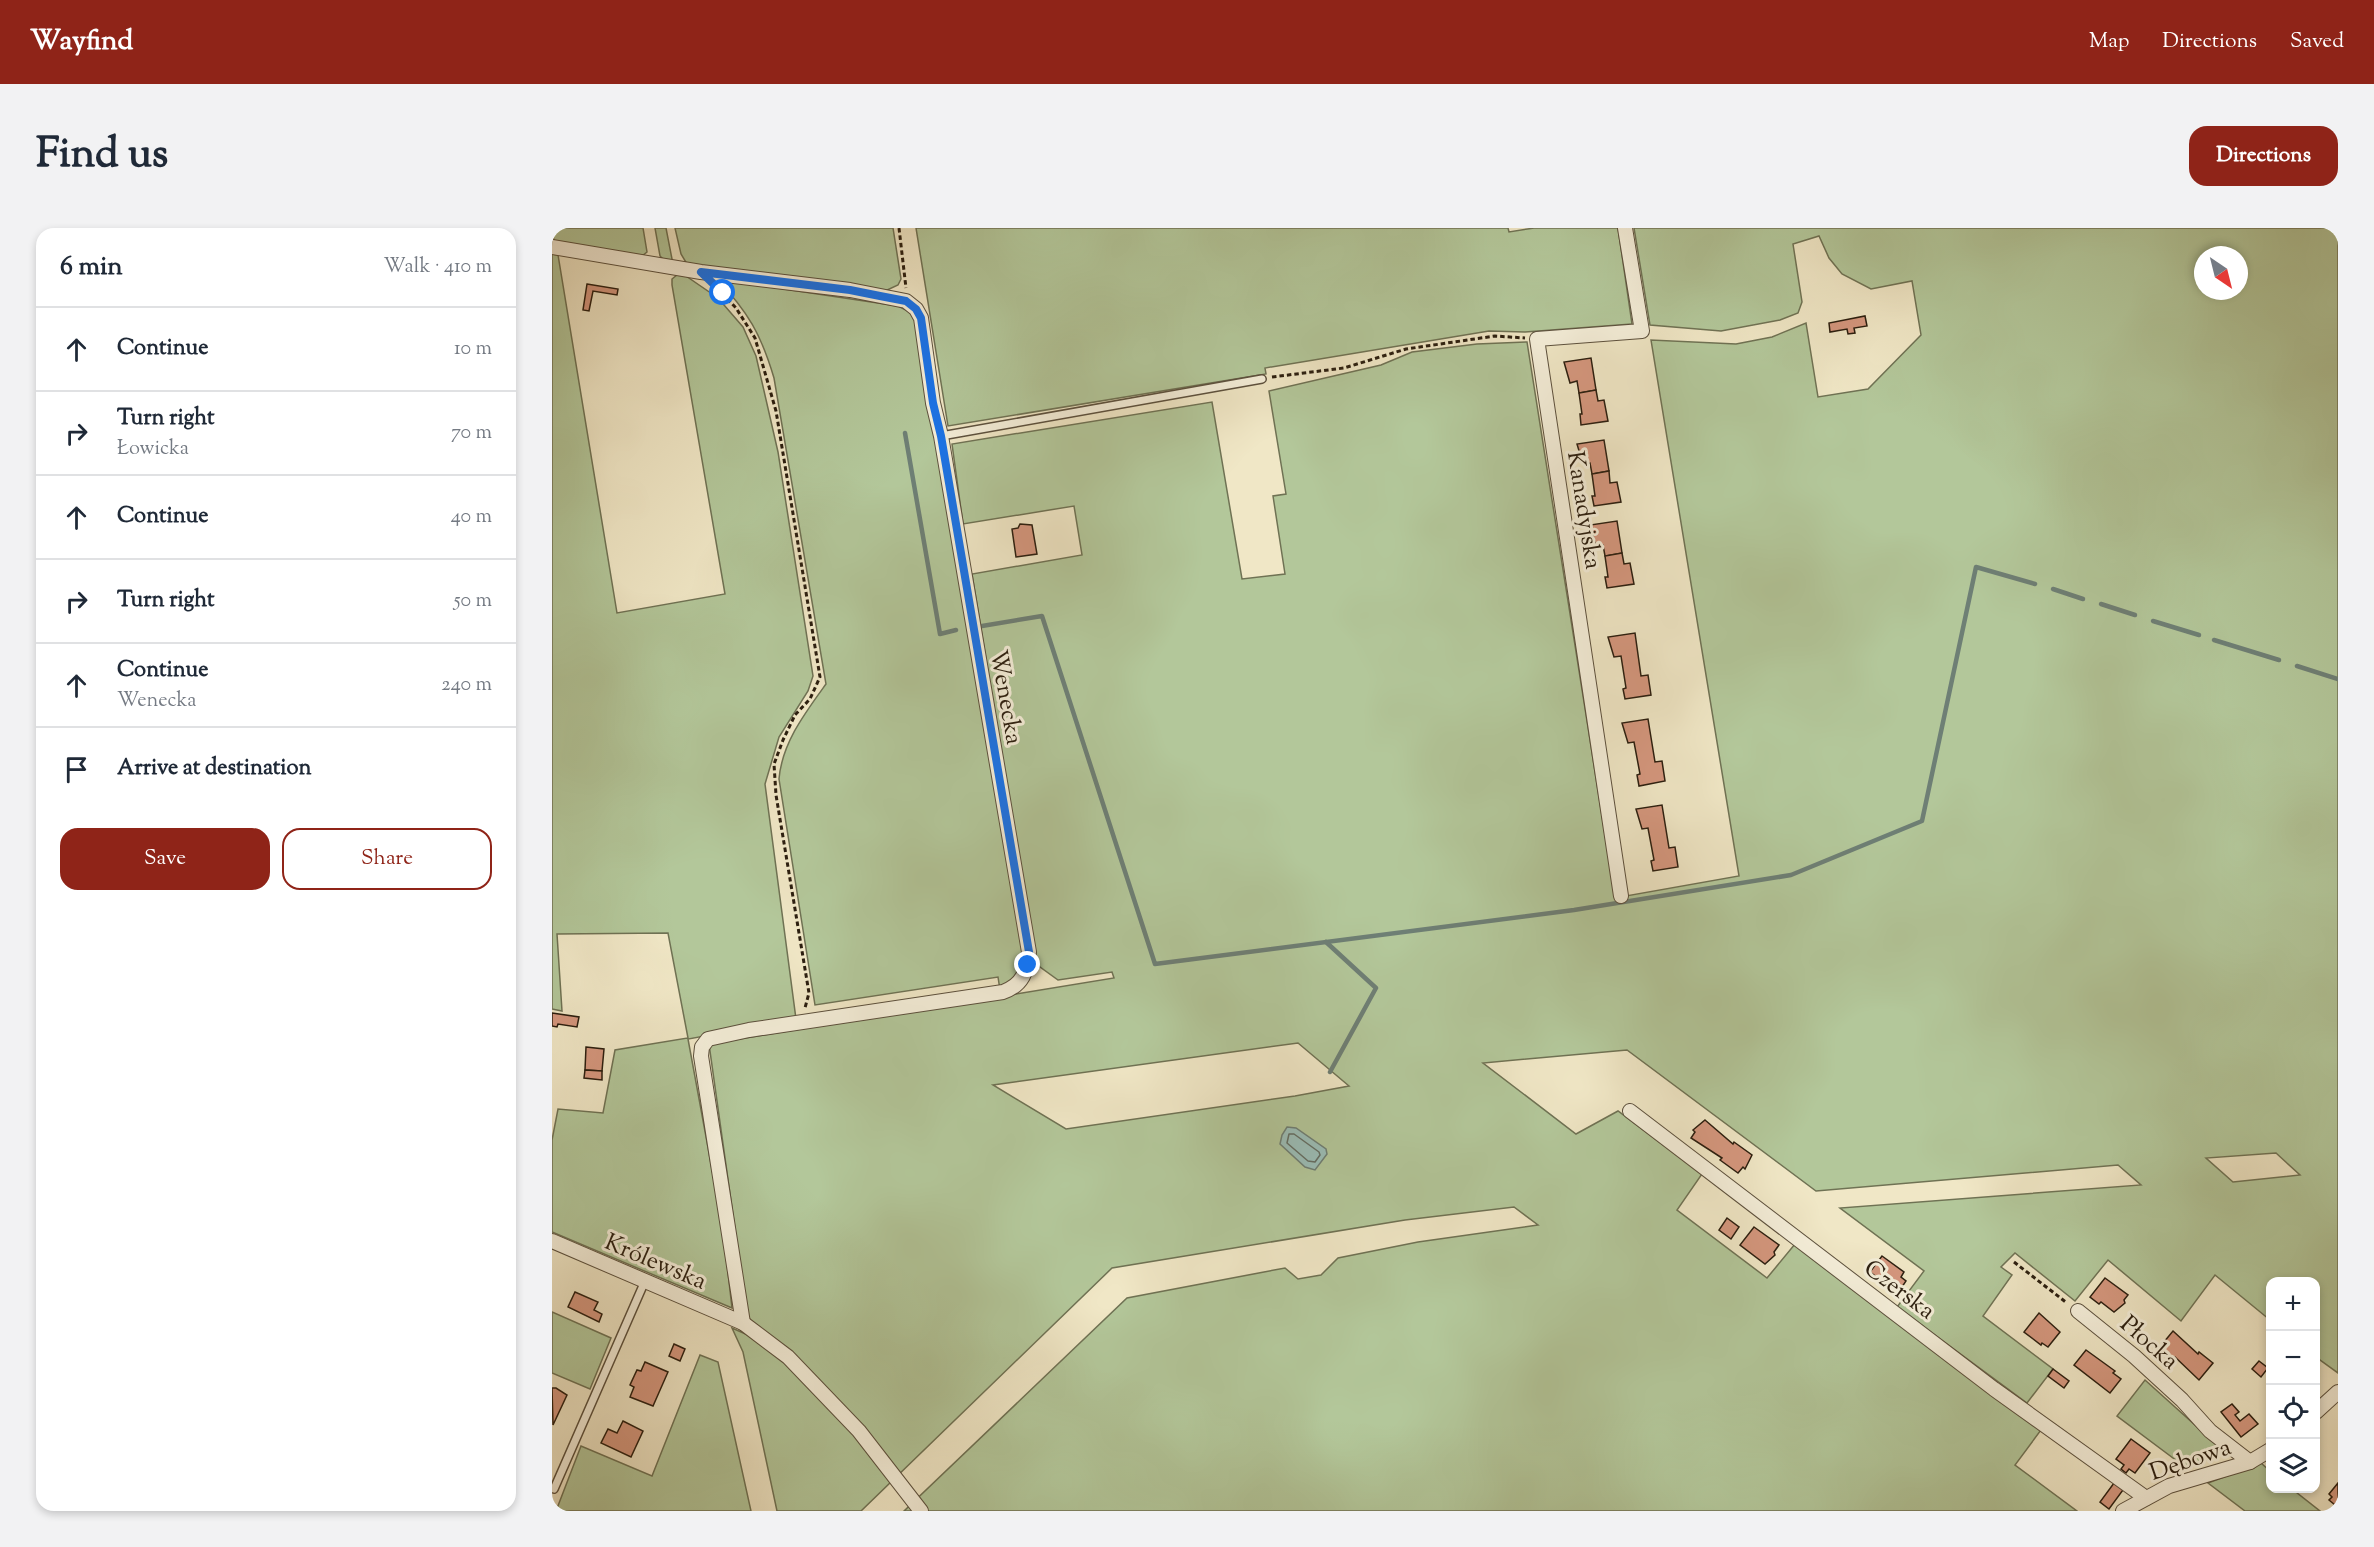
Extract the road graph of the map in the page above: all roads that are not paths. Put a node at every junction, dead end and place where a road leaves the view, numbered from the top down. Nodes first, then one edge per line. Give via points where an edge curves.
1 (1625, 228) edge
2 (552, 247) edge
3 (1262, 379) road end
4 (941, 436) junction
5 (1621, 896) dead end
6 (1630, 1111) dead end
7 (552, 1241) edge
8 (645, 1281) junction
9 (2078, 1311) road end
10 (743, 1323) junction
11 (2338, 1392) edge
12 (2320, 1408) edge
13 (2266, 1453) edge
14 (2250, 1462) junction
15 (554, 1489) dead end
16 (2146, 1498) junction
17 (921, 1511) edge
18 (2123, 1511) edge

1 - 5 street, Kanadyjska via 1642,331 1537,339
2 - 4 street, Wenecka via 906,301 921,318
3 - 4 lane
4 - 10 street, Wenecka via 1029,952 1028,965 1017,986 1003,992 708,1039 700,1056
6 - 16 street, Czerska via 1994,1389
7 - 8 street, Królewska
8 - 10 street, Królewska
8 - 15 lane
9 - 14 street, Płocka via 2134,1356 2210,1431
10 - 17 street, Królewska via 788,1357 859,1431
11 - 12 street
13 - 14 street, Dębowa
14 - 16 street, Dębowa via 2191,1478
16 - 18 street, Dębowa

